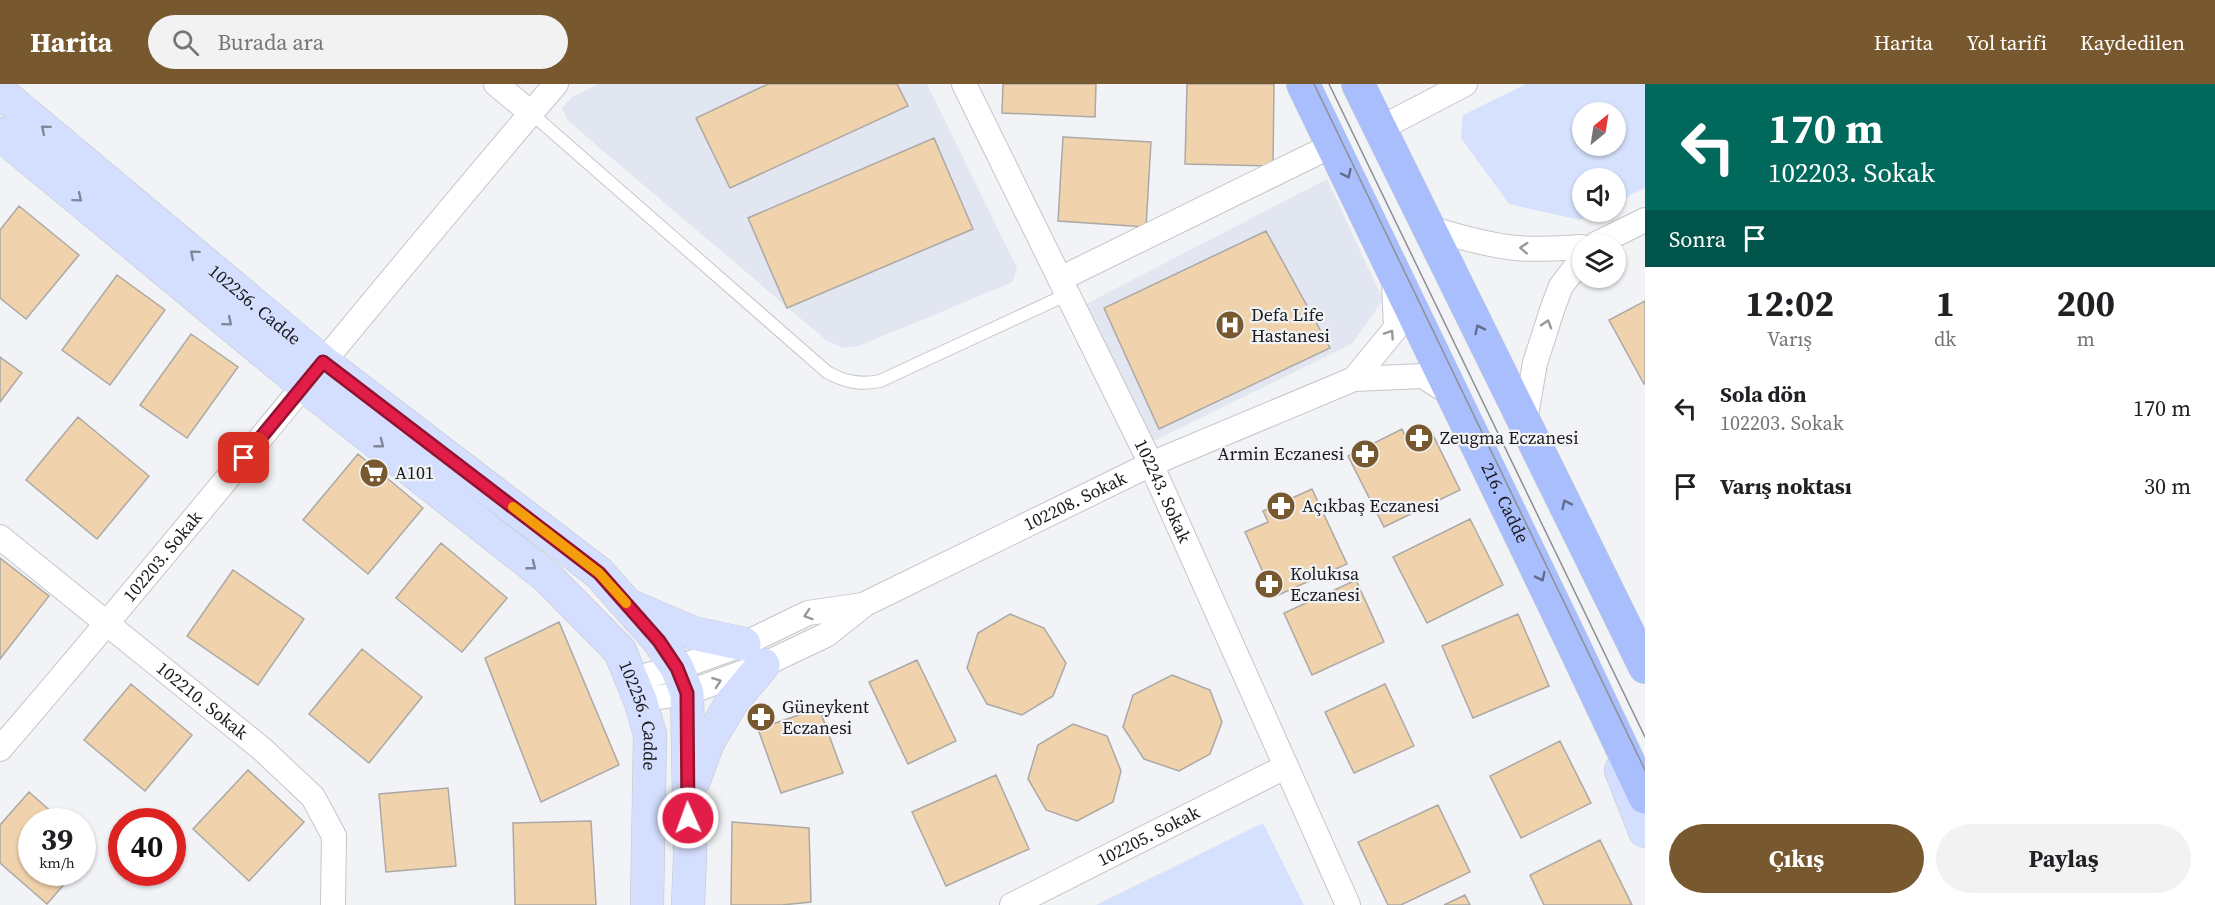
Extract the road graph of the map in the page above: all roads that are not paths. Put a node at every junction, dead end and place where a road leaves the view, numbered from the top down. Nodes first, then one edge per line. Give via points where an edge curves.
1 (496, 84) edge
2 (556, 84) edge
3 (964, 84) edge
4 (1303, 84) edge
5 (1358, 84) edge
6 (1465, 84) edge
7 (0, 92) edge
8 (531, 113) junction
9 (1379, 129) junction
10 (0, 134) edge
11 (1333, 145) junction
12 (1645, 220) edge
13 (1429, 228) junction
14 (1616, 234) edge
15 (1572, 248) edge
16 (1572, 272) edge
17 (1394, 276) junction
18 (1064, 286) junction
19 (314, 373) junction
20 (1354, 379) junction
21 (1451, 394) junction
22 (1525, 422) junction
23 (1151, 464) junction
24 (0, 537) edge
25 (628, 606) junction
26 (1619, 613) junction
27 (108, 623) junction
28 (1572, 642) junction
29 (1645, 645) edge
30 (753, 654) junction
31 (1645, 667) edge
32 (682, 680) junction
33 (636, 690) junction
34 (0, 749) edge
35 (1286, 767) junction
36 (1645, 796) edge
37 (688, 799) junction
38 (1645, 831) edge
39 (333, 905) edge
40 (647, 905) edge
41 (688, 905) edge
42 (1012, 905) edge
43 (1348, 905) edge

1 - 8 street
2 - 8 street, 102203. Sokak
3 - 18 street, 102243. Sokak
4 - 11 main road, 216. Cadde
5 - 9 main road
6 - 9 street
19 -> 7 street, 102256. Cadde
8 - 18 lane via 838,378 859,383 880,381
8 - 19 street, 102203. Sokak
9 - 13 main road
10 -> 19 street, 102256. Cadde
11 -> 17 main road, 216. Cadde
11 - 18 street
12 - 14 street
15 -> 13 street via 1515,248
22 -> 13 main road
22 -> 16 street via 1535,363 1561,286
20 -> 17 street, 102208. Sokak via 1396,328
17 - 21 main road, 216. Cadde
18 - 23 street, 102243. Sokak
19 - 25 street, 102256. Cadde via 599,573
19 - 27 street, 102203. Sokak
19 -> 33 street, 102256. Cadde via 547,577 620,651
20 - 21 street, 102208. Sokak via 1423,376
20 - 23 street, 102208. Sokak
21 -> 28 main road, 216. Cadde
26 -> 22 main road
23 - 30 street, 102208. Sokak via 865,604 826,635
23 - 35 street, 102243. Sokak
24 - 27 street, 102210. Sokak
25 - 30 street
25 - 32 street, 102256. Cadde via 659,641
26 - 29 street
26 - 31 main road
27 - 34 street, 102203. Sokak
27 - 39 street, 102210. Sokak via 262,749 313,797 334,836
28 - 36 main road
28 - 38 street, 216. Cadde
30 - 32 street, 102208. Sokak
30 - 37 street via 732,702 708,742
32 - 33 street, 102208. Sokak
32 - 37 street
33 - 40 street, 102256. Cadde via 650,734
35 - 42 street, 102205. Sokak
35 - 43 street, 102243. Sokak
37 - 41 street

